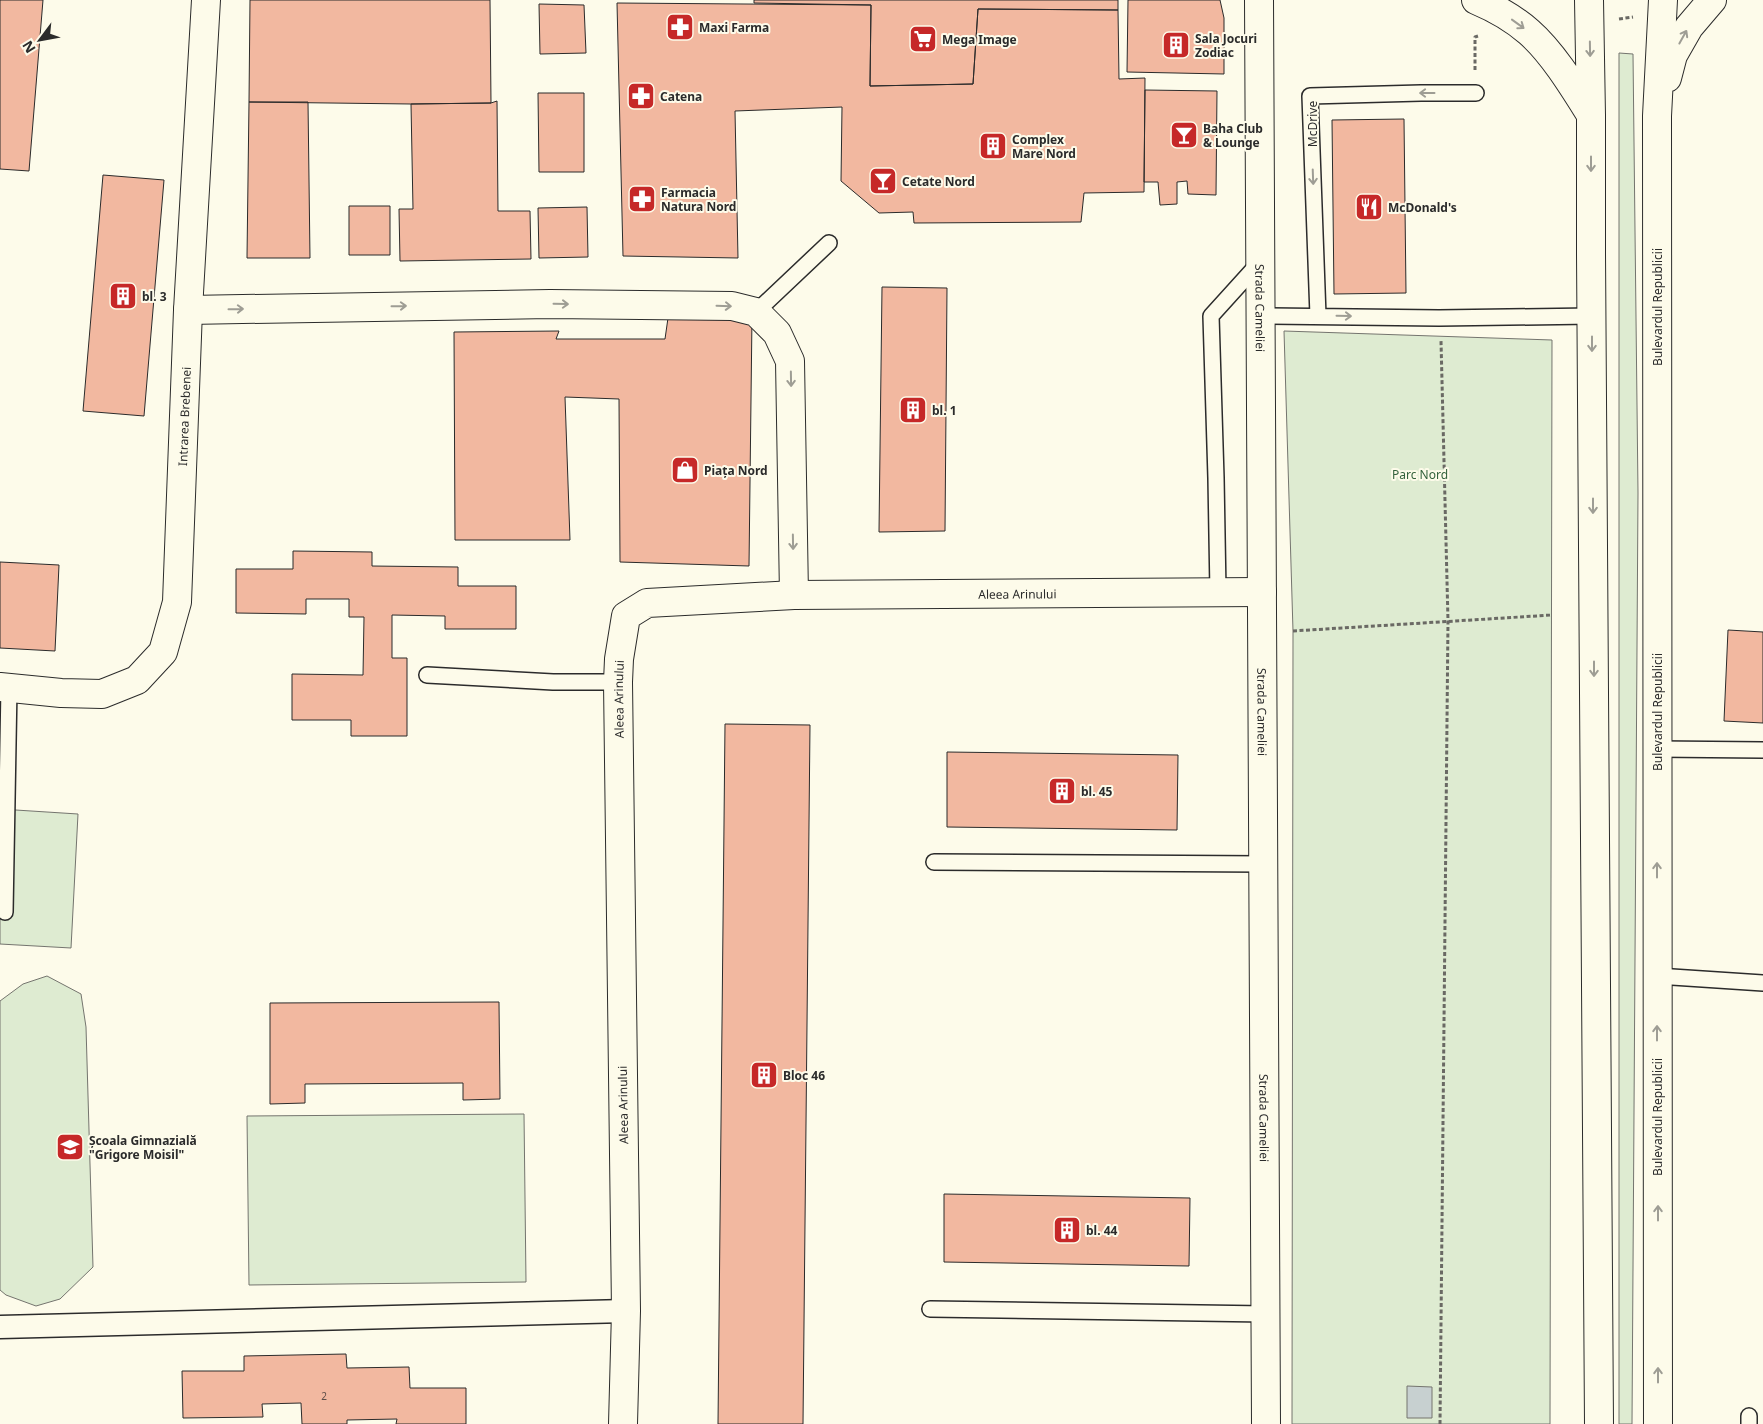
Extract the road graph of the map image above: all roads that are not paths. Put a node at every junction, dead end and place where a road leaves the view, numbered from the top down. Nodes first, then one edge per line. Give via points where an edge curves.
1 (206, 0) edge
2 (1259, 0) edge
3 (1476, 0) edge
4 (1589, 0) edge
5 (1663, 0) edge
6 (1712, 0) edge
7 (1476, 93) road end
8 (1592, 115) junction
9 (1657, 116) junction
10 (829, 243) dead end
11 (1260, 262) junction
12 (188, 310) junction
13 (756, 312) junction
14 (1260, 316) junction
15 (1318, 316) junction
16 (1592, 316) junction
17 (1218, 592) junction
18 (1262, 592) junction
19 (794, 595) junction
20 (427, 675) dead end
21 (618, 682) junction
22 (4, 687) edge
23 (1657, 749) junction
24 (1763, 750) edge
25 (934, 862) dead end
26 (1263, 864) junction
27 (6, 912) dead end
28 (1657, 976) junction
29 (1763, 983) edge
30 (930, 1309) dead end
31 (626, 1311) junction
32 (1266, 1314) junction
33 (0, 1327) edge
34 (624, 1424) edge
35 (1266, 1424) edge
36 (1599, 1424) edge
37 (1658, 1424) edge

1 - 12 street, Intrarea Brebenei
2 - 11 street, Strada Cameliei
3 -> 8 street via 1530,32
4 -> 8 street
5 - 9 street, Bulevardul Republicii
9 -> 6 street via 1673,55 1689,27
7 -> 15 lane, McDrive via 1310,96
8 -> 16 street
9 - 23 street, Bulevardul Republicii
10 - 13 lane
11 - 14 street, Strada Cameliei
11 - 17 lane via 1211,316
12 -> 13 street via 550,304 732,306
12 - 22 street, Intrarea Brebenei via 177,602 163,652 137,680 102,694
13 -> 19 street via 778,333 790,361
14 - 15 lane
14 - 18 street, Strada Cameliei
15 -> 16 lane
16 -> 36 street
17 - 18 street, Aleea Arinului
17 - 19 street, Aleea Arinului
18 - 26 street, Strada Cameliei
19 - 21 street, Aleea Arinului via 647,603 626,616
20 - 21 lane
21 - 31 street, Aleea Arinului
22 - 27 lane
23 - 24 lane
28 -> 23 street, Bulevardul Republicii
25 - 26 lane
26 - 32 street, Strada Cameliei
28 - 29 lane
37 -> 28 street, Bulevardul Republicii
30 - 32 lane
31 - 33 street
31 - 34 street, Aleea Arinului
32 - 35 street, Strada Cameliei

